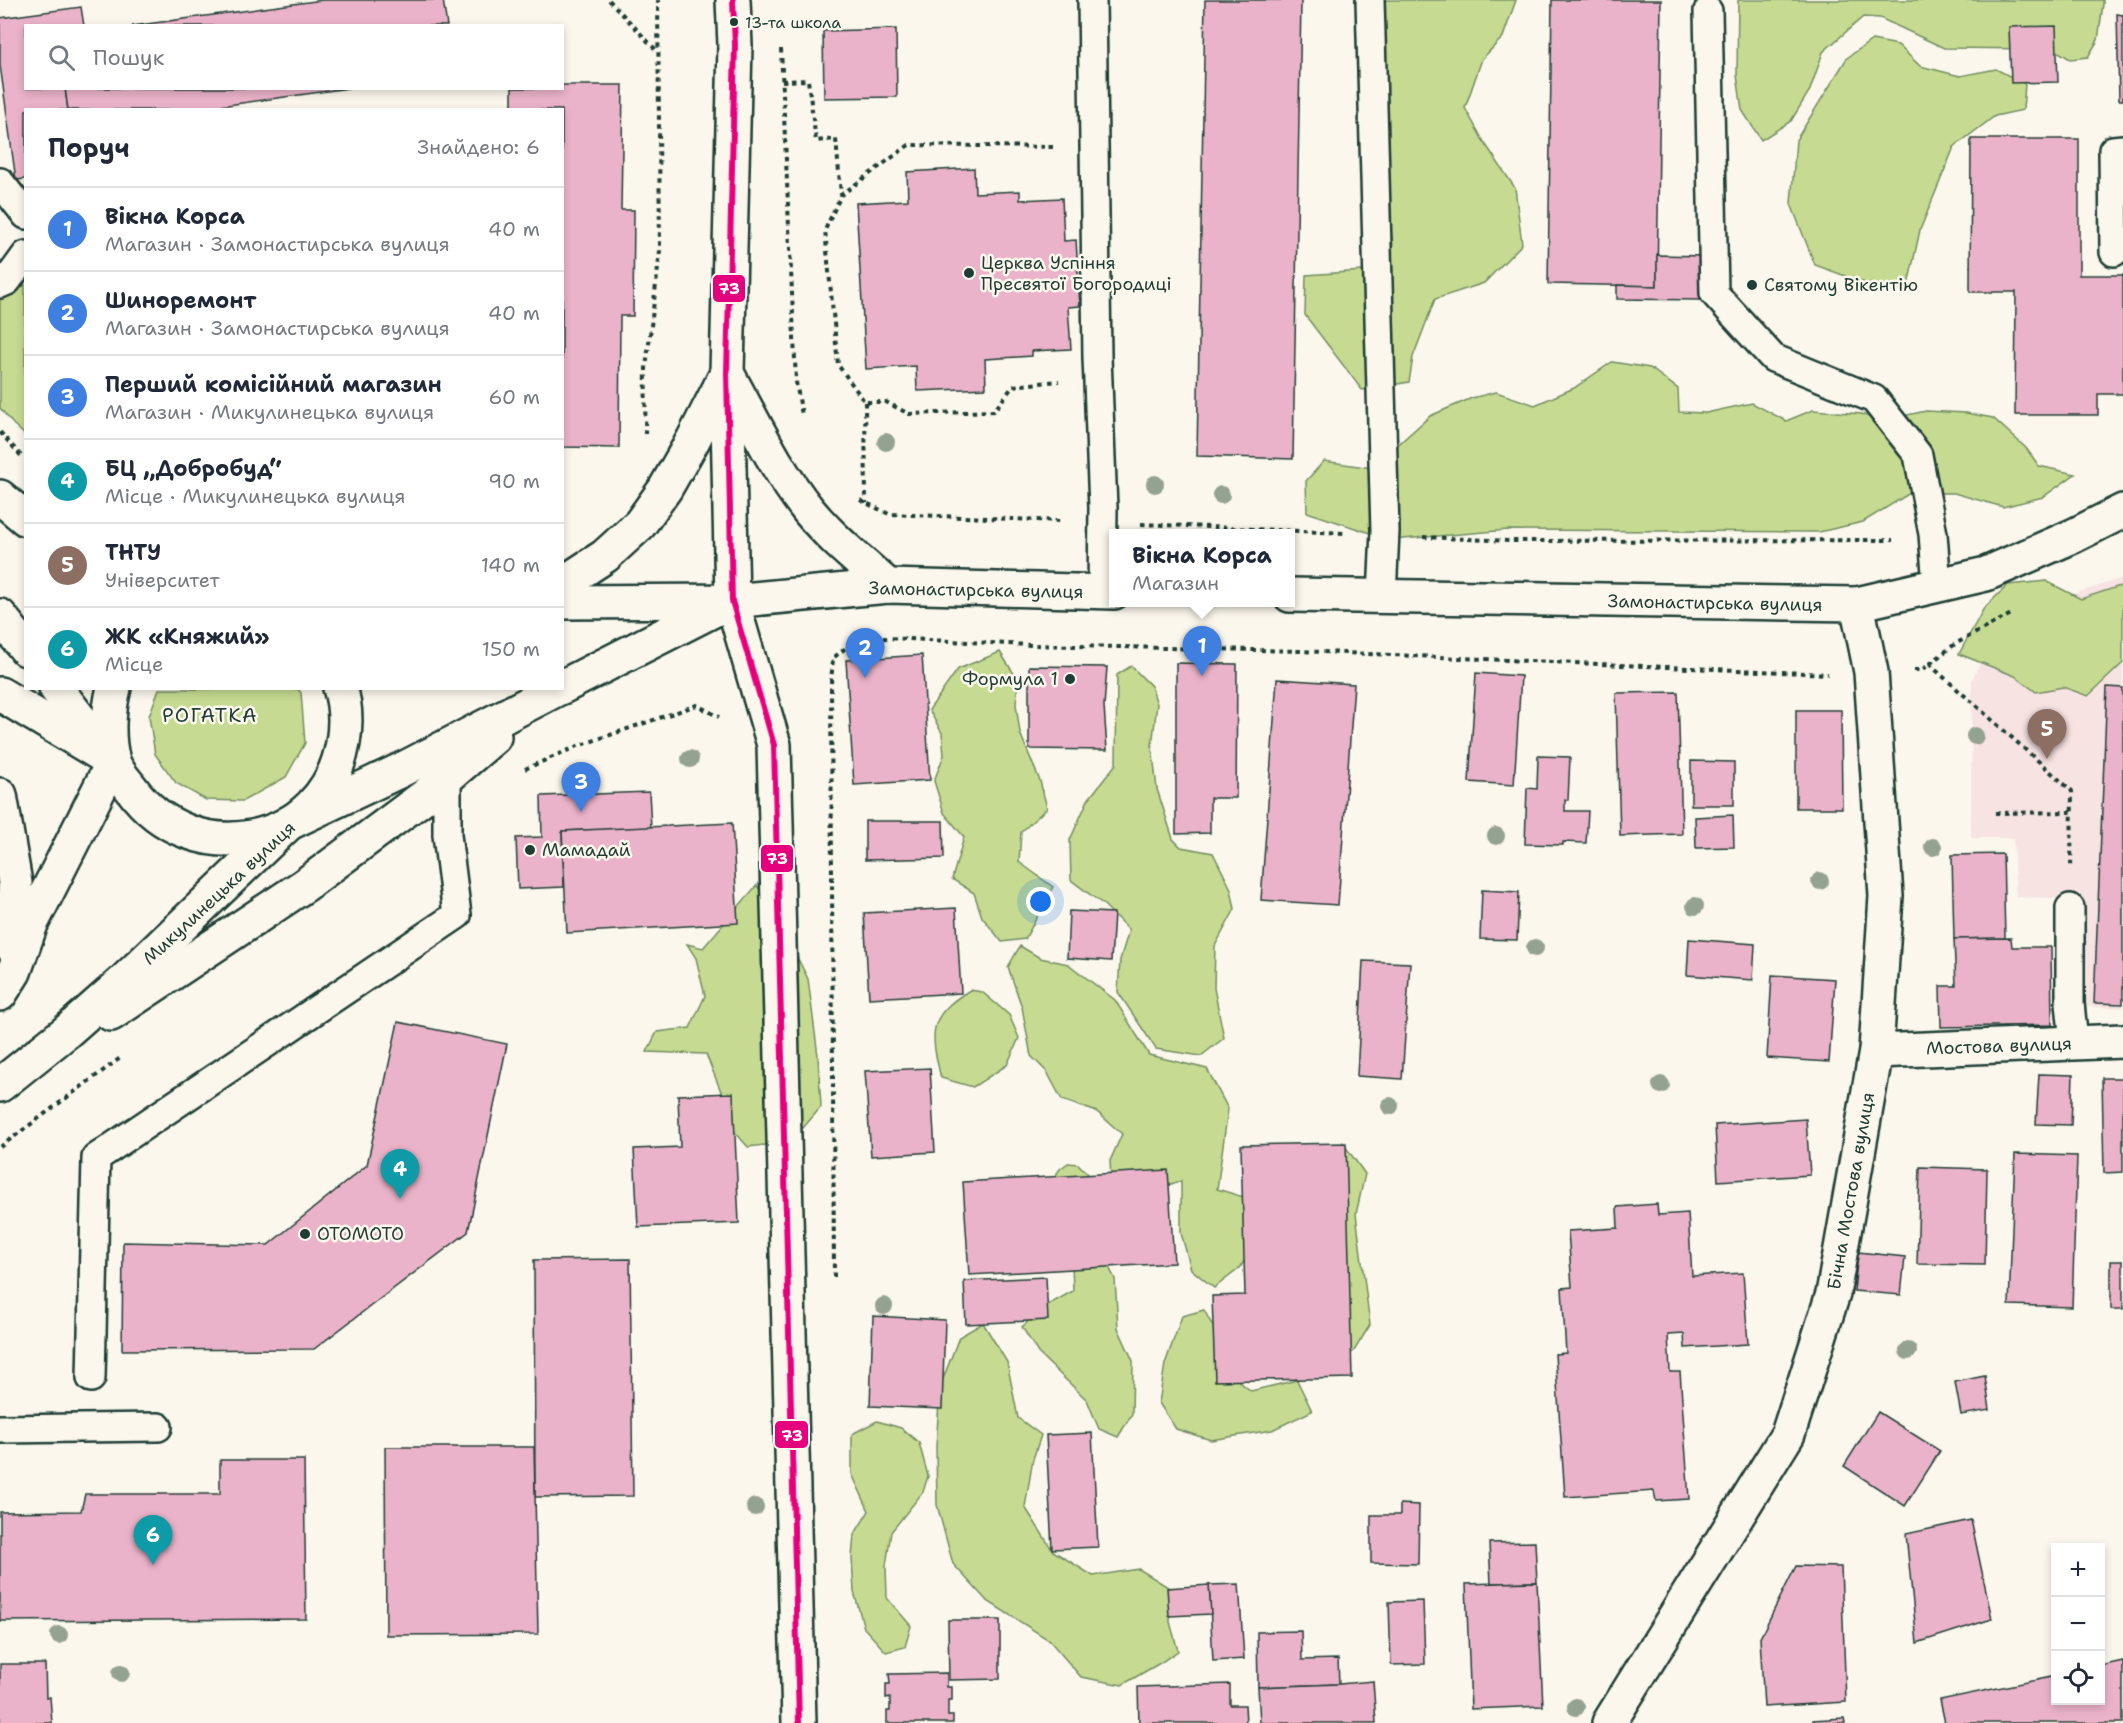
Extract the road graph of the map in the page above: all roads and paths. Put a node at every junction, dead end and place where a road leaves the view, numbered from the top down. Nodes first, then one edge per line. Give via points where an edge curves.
1 (609, 0) edge
2 (658, 0) edge
3 (733, 0) edge
4 (1092, 0) edge
5 (1370, 0) edge
6 (1708, 11) dead end
7 (781, 46) dead end
8 (658, 53) junction
9 (782, 81) junction
10 (1094, 147) junction
11 (2123, 149) edge
12 (0, 183) edge
13 (841, 195) junction
14 (24, 213) edge
15 (2114, 252) dead end
16 (24, 258) edge
17 (0, 284) edge
18 (1097, 357) junction
19 (727, 373) junction
20 (796, 382) dead end
21 (865, 402) junction
22 (0, 432) edge
23 (645, 437) dead end
24 (24, 459) edge
25 (0, 496) edge
26 (867, 503) dead end
27 (2123, 511) edge
28 (889, 514) dead end
29 (24, 517) edge
30 (1102, 522) junction
31 (1254, 529) edge
32 (1295, 531) edge
33 (1933, 534) junction
34 (1384, 535) junction
35 (564, 583) edge
36 (888, 586) junction
37 (1938, 586) junction
38 (1108, 592) edge
39 (1295, 595) edge
40 (1382, 597) junction
41 (732, 601) junction
42 (564, 602) edge
43 (1857, 604) junction
44 (2018, 610) dead end
45 (0, 616) edge
46 (24, 646) edge
47 (1929, 664) junction
48 (1871, 672) junction
49 (564, 685) edge
50 (58, 690) edge
51 (114, 690) edge
52 (340, 690) edge
53 (555, 690) edge
54 (0, 694) edge
55 (113, 762) junction
56 (447, 777) junction
57 (0, 795) edge
58 (2072, 812) junction
59 (1995, 813) dead end
60 (289, 823) junction
61 (2070, 908) joint
62 (7, 983) edge
63 (2123, 1041) edge
64 (2074, 1043) junction
65 (1876, 1051) junction
66 (3, 1084) edge
67 (834, 1278) dead end
68 (92, 1377) dead end
69 (158, 1427) dead end
70 (0, 1429) edge
71 (799, 1723) edge
72 (1610, 1723) edge

1 - 8 path
2 - 8 path
3 - 19 main road
4 - 10 lane
5 - 34 lane
6 - 33 lane via 1714,293 1773,358 1874,399 1918,455
7 - 9 path
8 - 23 path via 660,251 646,368
9 - 13 path via 808,80 816,141 836,139
9 - 20 path
10 - 13 path via 909,145
10 - 18 lane
11 - 15 lane via 2113,150
12 - 14 lane
13 - 21 path via 825,230 838,365
16 - 17 lane via 7,281
18 - 21 path via 1077,379 1013,386 994,411 909,414 886,402
18 - 30 lane
19 - 35 main road via 665,489 640,524 605,556
19 - 36 main road via 768,450 808,511
19 - 41 main road
21 - 26 path
22 - 24 path
25 - 29 main road
27 - 37 main road, Замонастирська вулиця via 1986,574
28 - 30 path
30 - 31 path
30 - 38 lane
32 - 34 path
33 - 34 path via 1899,540 1547,541
33 - 37 lane
34 - 40 lane
36 - 38 main road, Замонастирська вулиця
36 - 41 main road, Замонастирська вулиця
37 - 43 main road, Замонастирська вулиця
39 - 40 main road, Замонастирська вулиця
40 - 43 main road, Замонастирська вулиця
41 - 42 main road, Замонастирська вулиця
41 - 49 main road, Микулинецька вулиця
41 - 71 main road via 774,745
43 - 48 main road, Бічна Мостова вулиця
44 - 47 path via 1955,644
45 - 46 main road
47 - 48 path via 1922,670
47 - 58 path via 2072,791
48 - 65 main road, Бічна Мостова вулиця via 1886,896
48 - 67 path via 1814,674 1300,651 856,640 833,658 831,683
50 - 55 main road
51 - 55 main road via 109,713
52 - 60 main road via 345,731 337,767 317,799
53 - 56 main road
53 - 60 main road, Микулинецька вулиця
54 - 55 main road
55 - 60 main road via 151,812 182,831 200,837 237,840
55 - 62 main road via 31,924
56 - 66 main road via 305,885
56 - 68 lane via 447,835 457,915 96,1158
57 - 62 main road via 15,883
58 - 59 path
58 - 61 path
60 - 66 main road, Микулинецька вулиця via 125,980
61 - 64 lane
63 - 64 main road, Мостова вулиця
64 - 65 main road, Мостова вулиця
65 - 72 main road, Бічна Мостова вулиця via 1833,1294 1788,1434
69 - 70 lane

